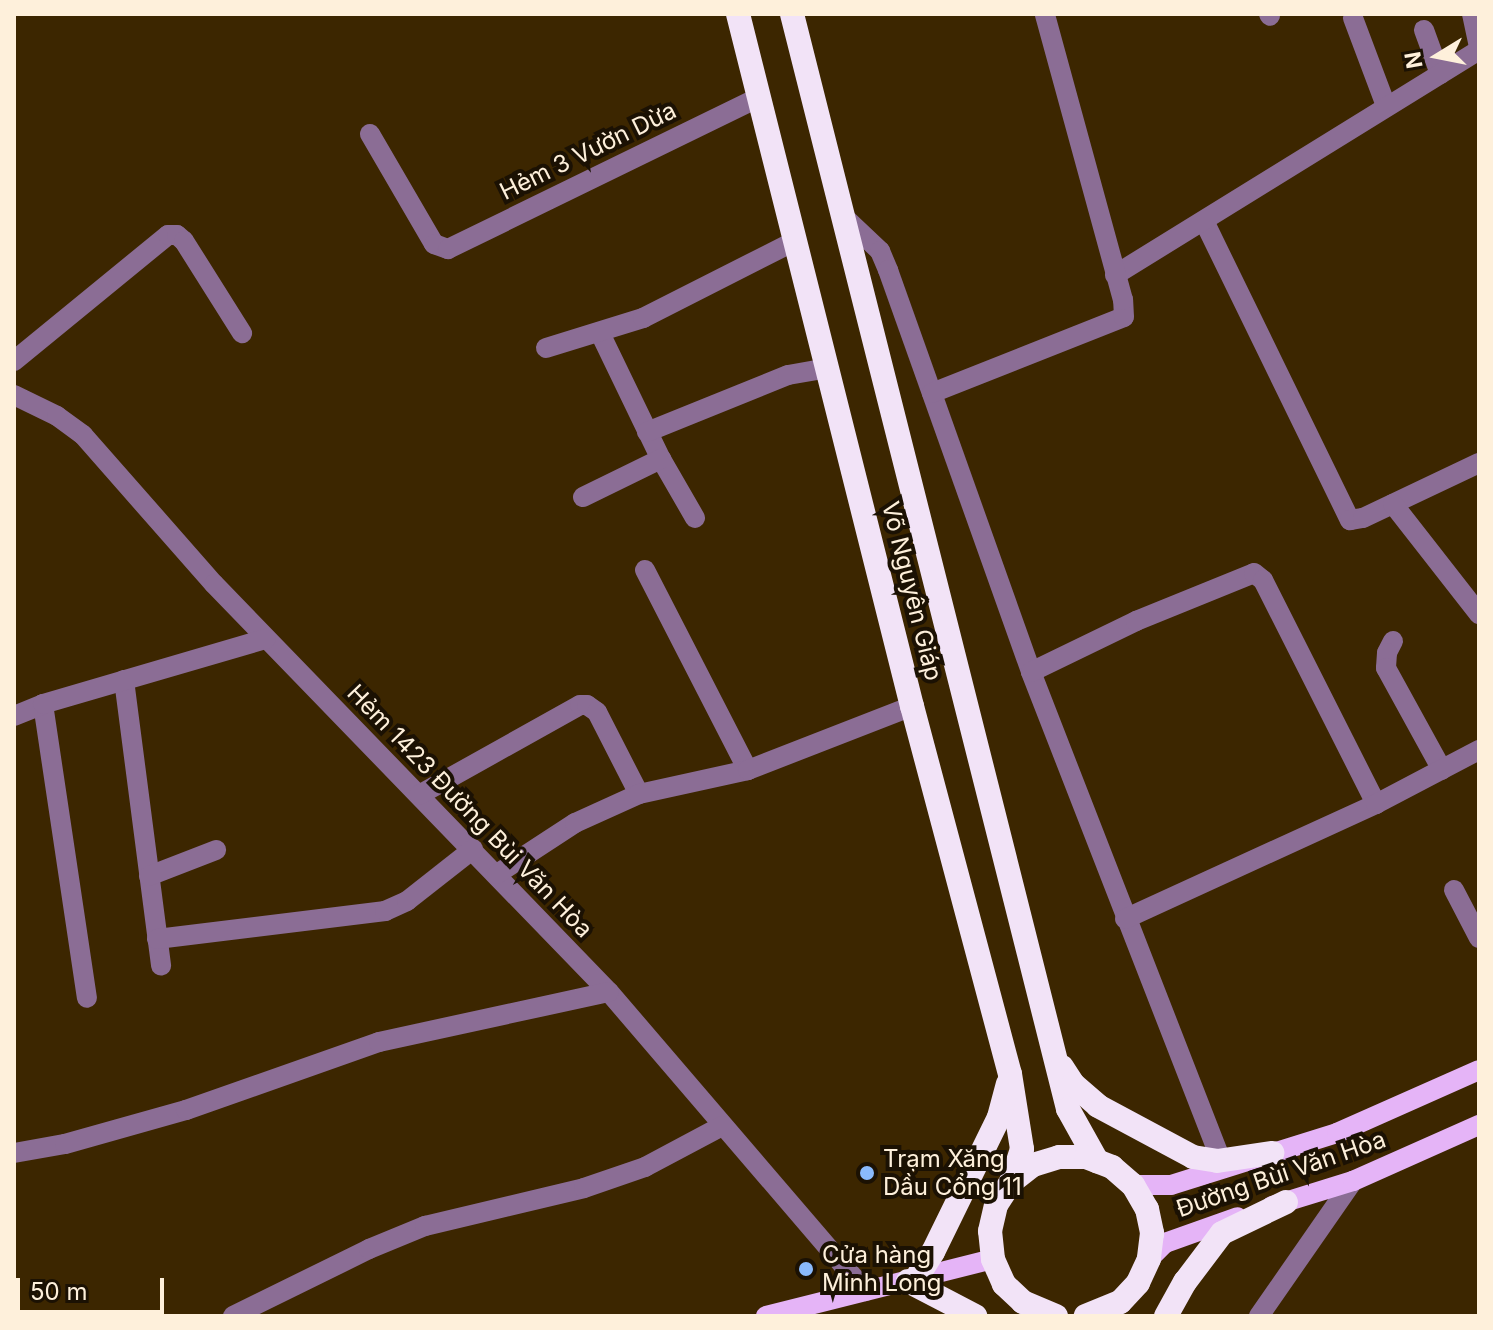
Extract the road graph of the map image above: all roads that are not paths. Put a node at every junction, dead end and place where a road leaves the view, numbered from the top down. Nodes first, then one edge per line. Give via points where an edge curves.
1 (738, 14) edge
2 (792, 14) edge
3 (1045, 14) edge
4 (1472, 14) edge
5 (1353, 18) dead end
6 (1424, 30) dead end
7 (1479, 48) edge
8 (1440, 74) junction
9 (759, 97) junction
10 (1386, 106) junction
11 (370, 134) dead end
12 (843, 216) junction
13 (1204, 221) junction
14 (795, 241) junction
15 (1115, 275) junction
16 (242, 333) dead end
17 (600, 333) junction
18 (546, 348) dead end
19 (14, 361) edge
20 (827, 368) junction
21 (932, 393) junction
22 (14, 395) edge
23 (647, 432) junction
24 (661, 459) junction
25 (1479, 463) edge
26 (583, 497) dead end
27 (1393, 504) junction
28 (695, 518) dead end
29 (645, 570) dead end
30 (1479, 614) edge
31 (266, 639) junction
32 (1393, 641) dead end
33 (1031, 672) junction
34 (124, 680) junction
35 (43, 704) junction
36 (912, 706) junction
37 (14, 716) edge
38 (1479, 750) edge
39 (748, 770) junction
40 (1442, 770) junction
41 (639, 794) junction
42 (419, 795) junction
43 (1376, 804) junction
44 (473, 849) junction
45 (216, 850) dead end
46 (497, 874) junction
47 (149, 876) junction
48 (1454, 890) dead end
49 (1125, 919) junction
50 (1479, 938) edge
51 (157, 939) junction
52 (161, 966) dead end
53 (609, 992) junction
54 (87, 998) dead end
55 (1056, 1058) junction
56 (1479, 1070) edge
57 (1010, 1074) junction
58 (1479, 1125) edge
59 (722, 1126) junction
60 (14, 1153) edge
61 (1272, 1153) junction
62 (1221, 1160) junction
63 (1097, 1161) junction
64 (1353, 1181) junction
65 (1011, 1182) junction
66 (1133, 1185) junction
67 (1286, 1202) junction
68 (993, 1259) junction
69 (1149, 1259) junction
70 (912, 1280) junction
71 (1134, 1287) junction
72 (865, 1291) junction
73 (788, 1313) edge
74 (233, 1316) edge
75 (766, 1316) edge
76 (975, 1316) edge
77 (1054, 1316) edge
78 (1086, 1316) edge
79 (1128, 1316) edge
80 (1166, 1316) edge
81 (1259, 1316) edge

1 - 9 highway, Võ Nguyên Giáp
2 - 12 highway, Võ Nguyên Giáp
3 - 15 street
4 - 7 street
5 - 10 street
6 - 8 street
7 - 8 street
8 - 10 street
9 - 11 street, Hẻm 3 Vườn Dừa via 440,249
9 - 14 highway, Võ Nguyên Giáp
10 - 13 street
12 - 21 street via 880,251
12 - 55 highway, Võ Nguyên Giáp
13 - 15 street
13 - 27 street via 1345,515 1350,520 1363,518
14 - 17 street via 643,318
14 - 20 highway, Võ Nguyên Giáp
15 - 21 street via 1123,300 1124,317 1118,321
16 - 19 street via 184,241 168,235
17 - 18 street
17 - 23 street
20 - 23 street via 788,375
20 - 36 highway, Võ Nguyên Giáp
21 - 33 street
22 - 31 street, Hẻm 1423 Đường Bùi Văn Hòa via 83,435
23 - 24 street
24 - 26 street
24 - 28 street
25 - 27 street
27 - 30 street
29 - 39 street
31 - 34 street
31 - 42 street, Hẻm 1423 Đường Bùi Văn Hòa
32 - 40 street via 1386,668
33 - 43 street via 1136,621 1254,573 1263,580
33 - 49 street
34 - 35 street
34 - 47 street
35 - 37 street
35 - 54 street
36 - 39 street
36 - 57 highway, Võ Nguyên Giáp
38 - 40 street
39 - 41 street
40 - 43 street
41 - 42 street via 597,712 580,705
41 - 46 street via 575,823
42 - 44 street, Hẻm 1423 Đường Bùi Văn Hòa
43 - 49 street
44 - 46 street, Hẻm 1423 Đường Bùi Văn Hòa
44 - 51 street via 446,874 385,911
45 - 47 street
46 - 53 street, Hẻm 1423 Đường Bùi Văn Hòa
47 - 51 street
48 - 50 street
49 - 62 street
51 - 52 street
53 - 59 street, Hẻm 1423 Đường Bùi Văn Hòa
53 - 60 street via 379,1042 186,1110
55 - 62 highway via 1073,1084 1098,1106 1193,1157
55 - 63 highway, Võ Nguyên Giáp via 1068,1109
56 - 61 main road, Đường Bùi Văn Hòa via 1337,1133
57 - 65 highway, Võ Nguyên Giáp via 1022,1149
57 - 70 highway via 999,1117 933,1252
58 - 64 main road, Đường Bùi Văn Hòa
59 - 72 street, Hẻm 1423 Đường Bùi Văn Hòa
59 - 74 street via 645,1167 584,1188 425,1226
61 - 62 highway
61 - 66 main road, Đường Bùi Văn Hòa via 1171,1185
63 - 65 highway via 1059,1157 1033,1165
63 - 66 highway
64 - 67 main road, Đường Bùi Văn Hòa
64 - 81 street
65 - 68 highway, Võ Nguyên Giáp via 996,1205 990,1231
66 - 69 highway via 1147,1209 1152,1233
67 - 69 main road, Đường Bùi Văn Hòa via 1187,1233 1165,1243
67 - 80 highway via 1222,1233
68 - 70 main road
68 - 77 highway via 1004,1284 1023,1302
69 - 71 highway
70 - 72 main road
70 - 76 highway
71 - 78 highway via 1120,1302
71 - 79 highway
72 - 73 main road
73 - 75 main road

